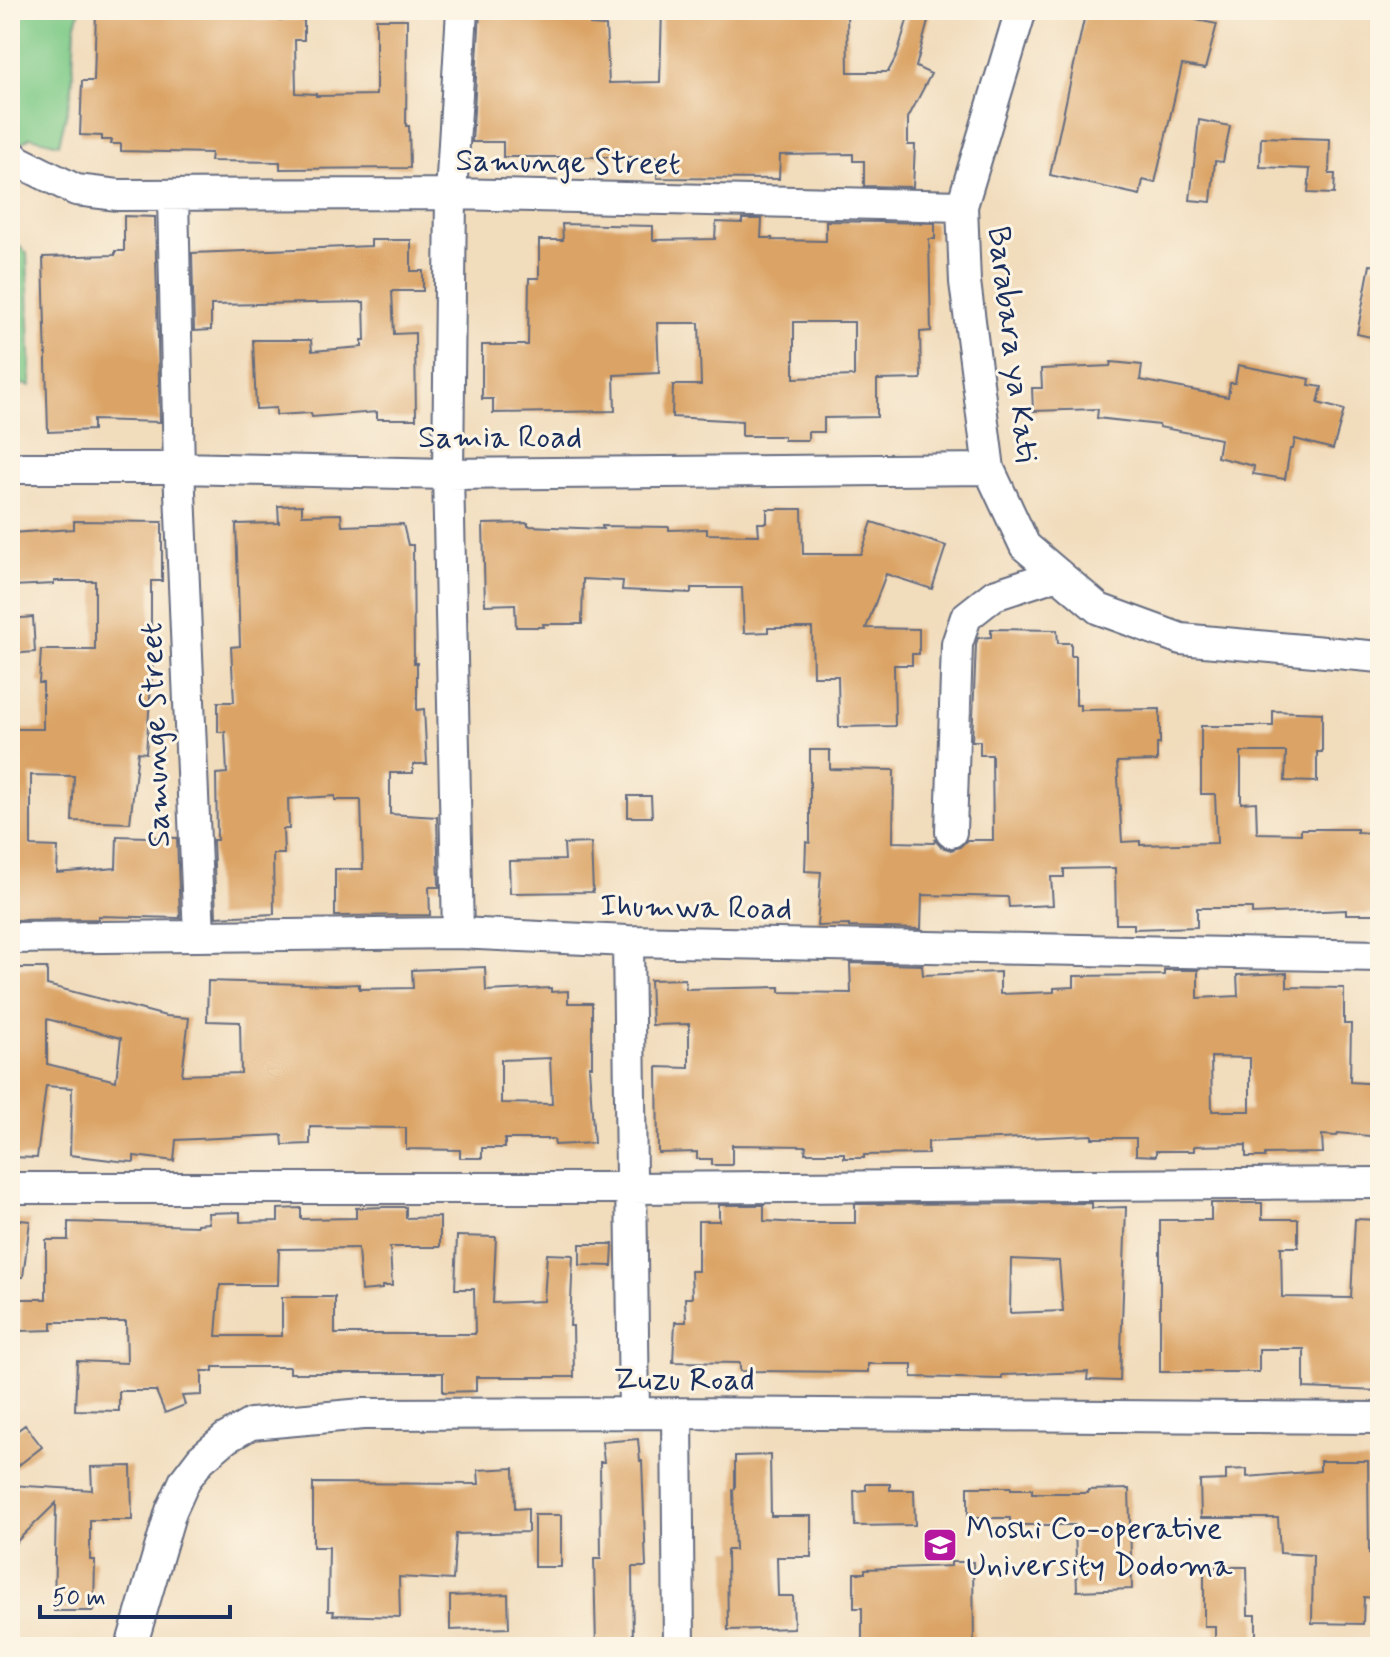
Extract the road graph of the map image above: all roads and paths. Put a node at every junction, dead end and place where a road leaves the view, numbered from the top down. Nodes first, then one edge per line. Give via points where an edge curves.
1 (462, 10) edge
2 (1021, 10) edge
3 (10, 153) edge
4 (451, 194) junction
5 (173, 197) junction
6 (962, 206) junction
7 (10, 468) edge
8 (179, 468) junction
9 (989, 469) junction
10 (448, 474) junction
11 (1058, 574) junction
12 (1380, 657) edge
13 (951, 832) dead end
14 (458, 933) junction
15 (199, 935) junction
16 (10, 938) edge
17 (628, 941) junction
18 (1380, 956) edge
19 (1380, 1183) edge
20 (10, 1188) edge
21 (630, 1188) junction
22 (634, 1413) junction
23 (677, 1413) junction
24 (1380, 1418) edge
25 (131, 1647) edge
26 (679, 1647) edge

1 - 4 street
2 - 6 street, Barabara ya Kati
3 - 5 street, Samunge Street via 76,190
4 - 5 street, Samunge Street
4 - 6 street, Samunge Street
4 - 10 street
5 - 8 street, Samunge Street
6 - 9 street, Barabara ya Kati via 965,282
7 - 8 street, Samia Road
8 - 10 street, Samia Road
8 - 15 street, Samunge Street
9 - 10 street, Samia Road
9 - 11 street, Barabara ya Kati via 1025,546
10 - 14 street
11 - 12 street, Barabara ya Kati via 1099,609 1181,639
11 - 13 street via 994,595 966,617 957,644
14 - 15 street, Ihumwa Road
14 - 17 street, Ihumwa Road
15 - 16 street, Ihumwa Road
17 - 18 street, Ihumwa Road
17 - 21 street
19 - 21 street
20 - 21 street
21 - 22 street
22 - 23 street, Zuzu Road
22 - 25 street, Zuzu Road via 363,1414 251,1424 209,1452 185,1480
23 - 24 street, Zuzu Road
23 - 26 street

